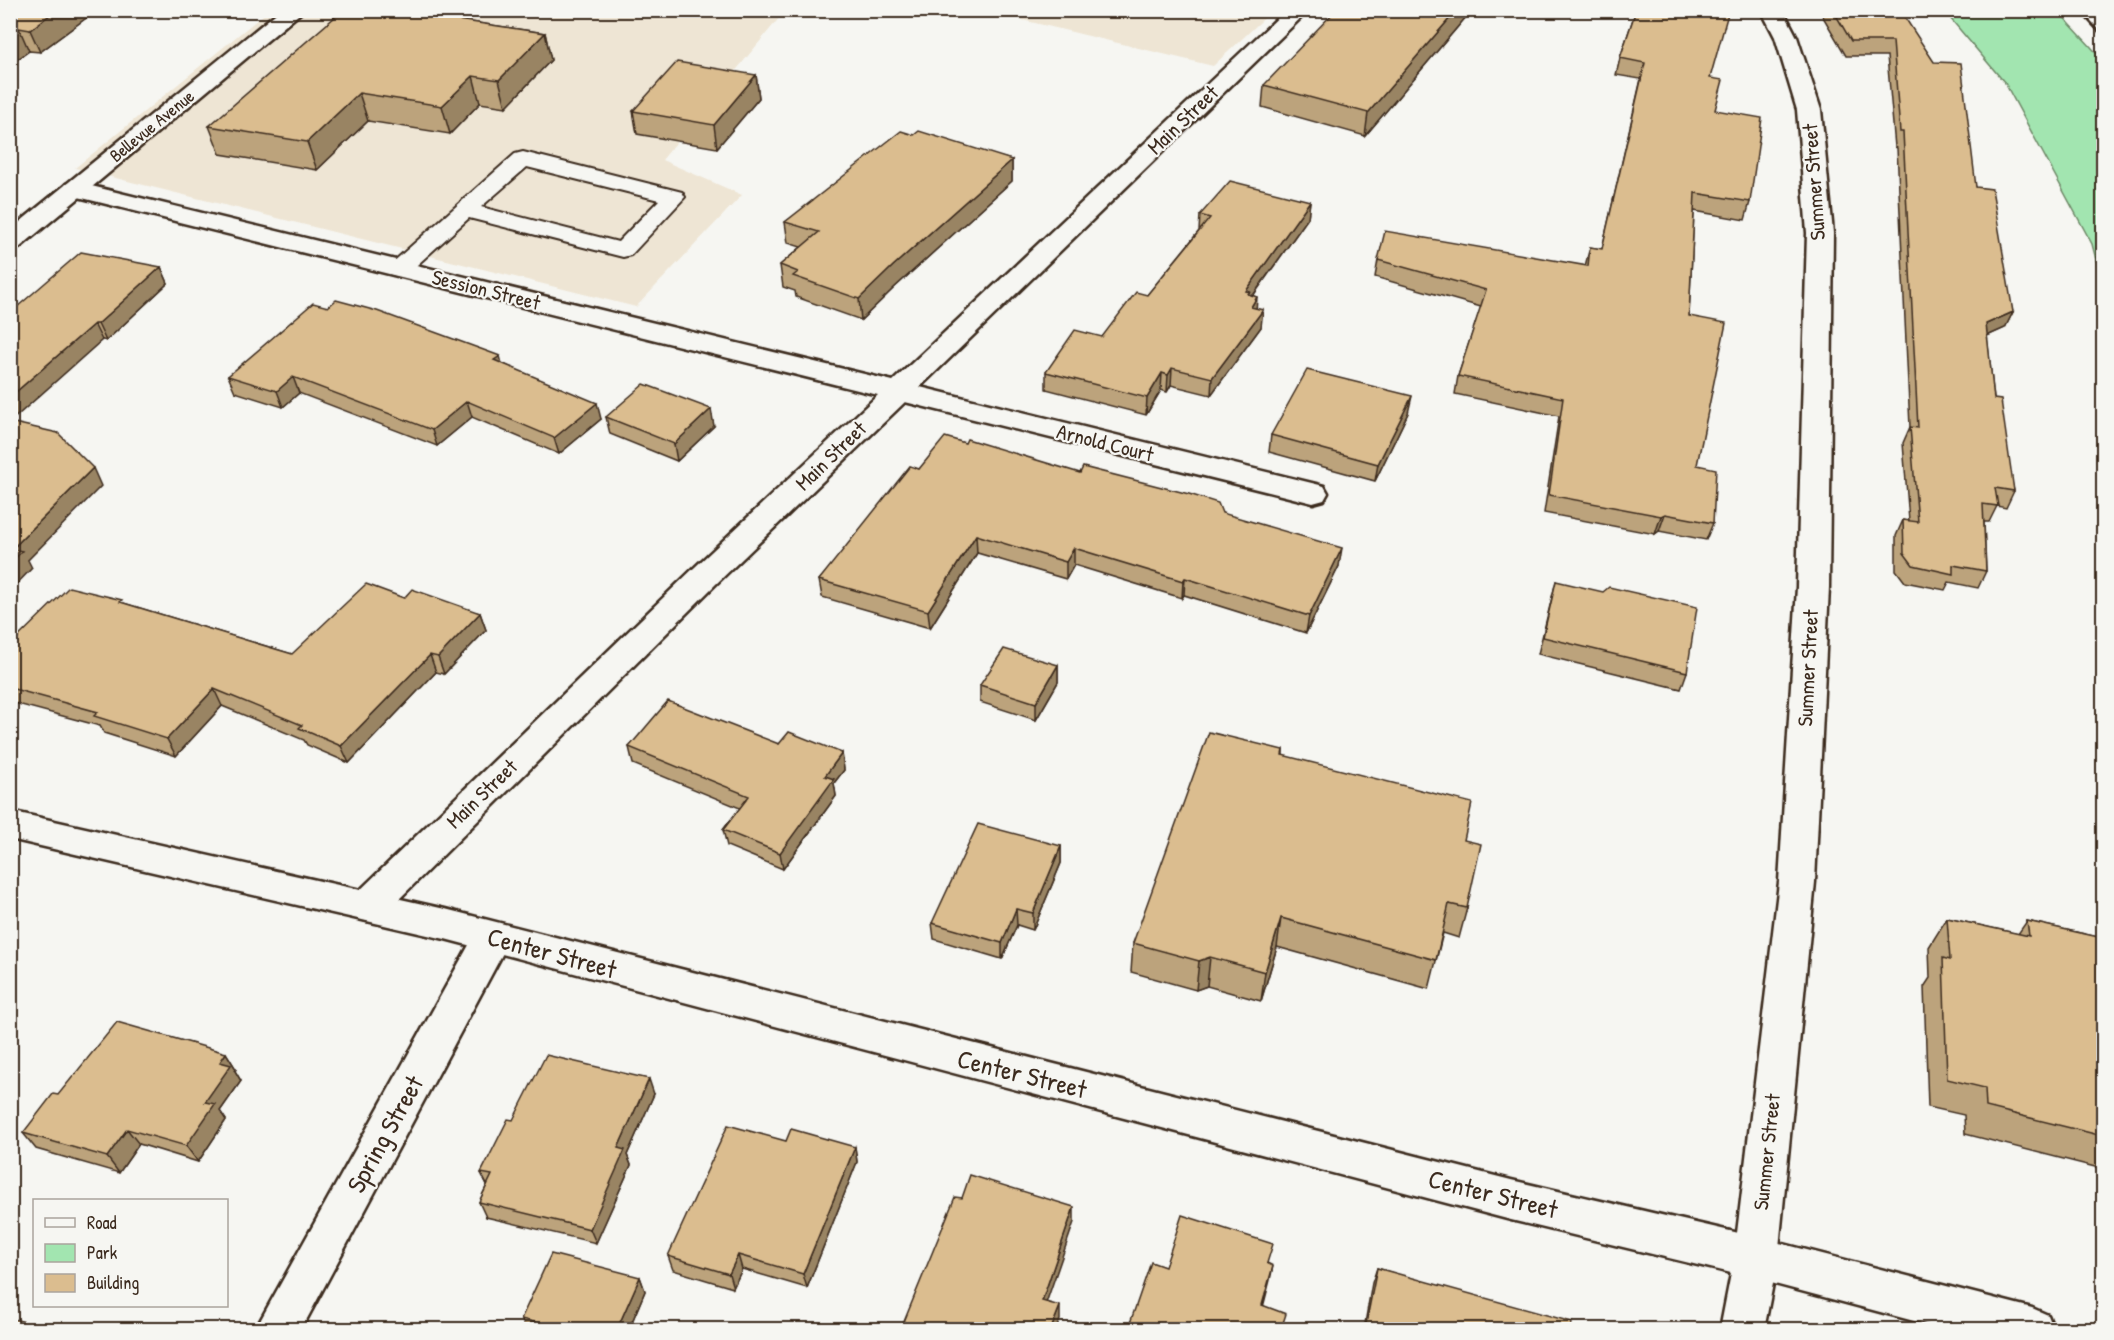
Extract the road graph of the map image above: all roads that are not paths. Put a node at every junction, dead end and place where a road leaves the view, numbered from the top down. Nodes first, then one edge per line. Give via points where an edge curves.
1 (294, 10) edge
2 (1299, 10) edge
3 (1772, 10) edge
4 (75, 189) junction
5 (464, 210) junction
6 (10, 243) edge
7 (399, 269) junction
8 (897, 392) junction
9 (1313, 493) dead end
10 (10, 825) edge
11 (368, 906) junction
12 (492, 938) junction
13 (1756, 1258) junction
14 (277, 1329) edge
15 (1742, 1329) edge
16 (2032, 1329) edge

1 - 4 street, Bellevue Avenue
2 - 8 street, Main Street
3 - 13 street, Summer Street via 1786,37 1809,110 1820,232 1813,587 1797,882
4 - 6 street, Bellevue Avenue
4 - 7 street, Session Street
5 - 5 lane via 623,250 674,197 523,159
5 - 7 lane
7 - 8 street, Session Street
8 - 9 street, Arnold Court
8 - 11 street, Main Street
10 - 11 street, Center Street
11 - 12 street, Center Street
12 - 13 street, Center Street via 1511,1200
12 - 14 street, Spring Street
13 - 15 street, Summer Street
13 - 16 street, Center Street

